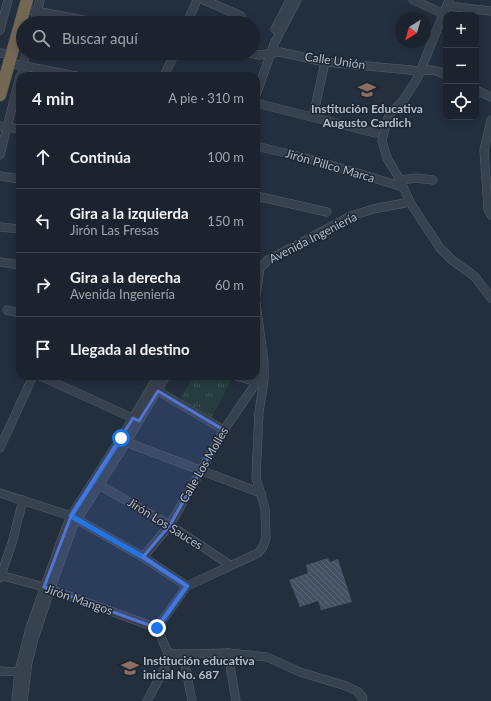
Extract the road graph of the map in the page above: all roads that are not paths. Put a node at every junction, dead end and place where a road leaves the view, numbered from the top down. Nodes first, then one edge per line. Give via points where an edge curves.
1 (8, 0) edge
2 (40, 0) edge
3 (197, 0) edge
4 (204, 0) edge
5 (413, 0) edge
6 (293, 1) edge
7 (26, 4) edge
8 (447, 7) edge
9 (491, 11) edge
10 (37, 12) junction
11 (22, 16) edge
12 (36, 16) edge
13 (60, 16) edge
14 (190, 16) edge
15 (241, 16) dead end
16 (0, 30) edge
17 (16, 32) edge
18 (268, 53) junction
19 (260, 55) edge
20 (7, 57) edge
21 (24, 60) edge
22 (172, 60) edge
23 (325, 62) junction
24 (23, 65) junction
25 (421, 70) junction
26 (21, 72) edge
27 (57, 72) edge
28 (166, 72) edge
29 (259, 72) edge
30 (443, 73) edge
31 (260, 81) edge
32 (16, 89) edge
33 (479, 91) edge
34 (0, 95) edge
35 (491, 97) edge
36 (260, 104) edge
37 (313, 117) junction
38 (491, 120) edge
39 (4, 127) edge
40 (16, 128) edge
41 (375, 133) dead end
42 (260, 147) edge
43 (0, 155) edge
44 (0, 176) edge
45 (16, 178) edge
46 (433, 180) dead end
47 (401, 184) junction
48 (260, 197) edge
49 (410, 202) junction
50 (326, 212) dead end
51 (491, 215) edge
52 (0, 226) edge
53 (16, 228) edge
54 (0, 262) edge
55 (16, 264) edge
56 (260, 268) edge
57 (491, 298) edge
58 (7, 310) dead end
59 (16, 312) edge
60 (260, 332) edge
61 (264, 372) junction
62 (260, 378) edge
63 (31, 380) edge
64 (49, 380) edge
65 (156, 380) edge
66 (164, 380) edge
67 (250, 380) edge
68 (257, 382) joint
69 (158, 391) junction
70 (136, 419) junction
71 (224, 430) junction
72 (127, 441) junction
73 (0, 448) edge
74 (200, 471) junction
75 (99, 485) junction
76 (0, 493) edge
77 (261, 494) junction
78 (24, 500) junction
79 (74, 518) junction
80 (170, 525) junction
81 (143, 557) junction
82 (230, 565) junction
83 (0, 576) edge
84 (187, 586) junction
85 (47, 589) junction
86 (157, 628) junction
87 (168, 653) junction
88 (228, 653) junction
89 (183, 654) junction
90 (0, 671) edge
91 (23, 672) junction
92 (16, 701) edge
93 (23, 701) edge
94 (147, 701) edge
95 (192, 701) edge
96 (236, 701) edge
97 (362, 701) edge

1 - 16 street
2 - 10 street
3 - 14 street
4 - 15 street
5 - 8 street
6 - 18 street via 271,39
7 - 10 street
7 - 11 highway
8 - 9 street
8 - 25 street
10 - 12 street
10 - 13 street
17 - 20 highway
18 - 19 street, Calle Unión
18 - 23 street, Calle Unión via 280,52
18 - 29 street
18 - 31 street
20 - 24 street
20 - 34 highway
21 - 24 street
22 - 28 street
23 - 25 street, Calle Unión
23 - 37 street
24 - 26 street
24 - 27 street
25 - 30 street, Calle Unión via 431,69
25 - 47 street via 404,99 389,115 382,141 387,158
32 - 39 street
33 - 35 street
36 - 37 street
37 - 41 street
38 - 51 street via 484,150 488,209
39 - 40 street
39 - 43 street
42 - 47 street, Jirón Pillco Marca
44 - 45 street
46 - 47 street via 416,178
47 - 49 street
48 - 50 street
49 - 56 street, Avenida Ingeniería via 350,216 268,260
49 - 57 street via 440,248 453,262 476,278
52 - 53 street
54 - 55 street
58 - 59 street
60 - 61 street
61 - 62 street, Calle Los Molles
61 - 77 street via 256,471
63 - 73 street
64 - 70 street
65 - 70 street
66 - 69 street
67 - 68 street
68 - 71 street, Calle Los Molles
69 - 70 street
69 - 71 street
70 - 72 street
70 - 79 street
71 - 74 street, Calle Los Molles
72 - 74 street
72 - 75 street
74 - 77 street
74 - 80 street, Calle Los Molles
75 - 79 street
75 - 80 street, Jirón Los Sauces
76 - 78 street
77 - 82 street via 265,508 266,538 263,547 258,553
78 - 79 street
78 - 83 street
79 - 81 street
79 - 85 street via 64,533
80 - 81 street, Calle Los Molles
80 - 82 street, Jirón Los Sauces
81 - 84 street
82 - 84 street
83 - 85 street, Jirón Mangos
84 - 86 street
85 - 86 street, Jirón Mangos
85 - 91 street via 30,628
86 - 87 street
87 - 89 street
87 - 94 street via 165,668
88 - 89 street
88 - 96 street
88 - 97 street via 267,657 300,672 357,691 363,698
89 - 95 street
90 - 91 street
91 - 92 street
91 - 93 street

